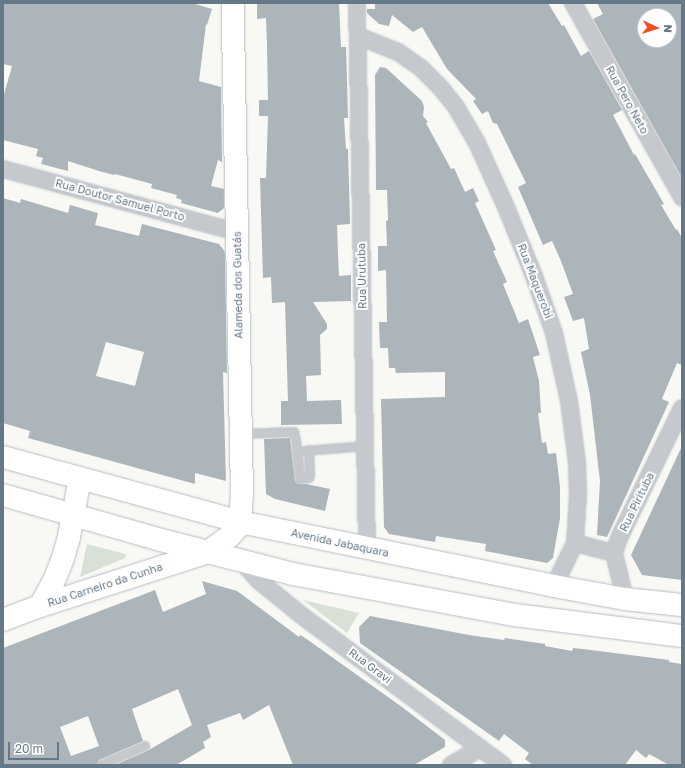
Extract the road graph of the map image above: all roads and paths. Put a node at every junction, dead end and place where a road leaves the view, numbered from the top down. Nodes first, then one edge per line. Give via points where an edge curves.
1 (233, 3) edge
2 (357, 3) edge
3 (573, 3) edge
4 (358, 36) junction
5 (3, 169) edge
6 (682, 198) edge
7 (237, 232) junction
8 (682, 408) edge
9 (242, 434) junction
10 (366, 446) junction
11 (309, 450) junction
12 (297, 451) junction
13 (3, 457) edge
14 (80, 478) junction
15 (3, 495) edge
16 (74, 515) junction
17 (240, 522) junction
18 (575, 543) junction
19 (367, 548) junction
20 (208, 552) junction
21 (614, 553) junction
22 (242, 562) junction
23 (554, 586) junction
24 (625, 599) junction
25 (682, 605) edge
26 (40, 606) junction
27 (3, 620) edge
28 (682, 636) edge
29 (145, 746) dead end
30 (480, 748) junction
31 (101, 765) edge
32 (451, 765) edge
33 (503, 765) edge

1 - 7 main road, Alameda dos Guatás
2 - 4 street, Rua Urutuba
3 - 6 street, Rua Pero Neto
4 - 10 street, Rua Urutuba
4 - 18 street, Rua Maquerobi via 398,52 440,87 456,107 477,143 506,207 554,333 569,401 577,463
5 - 7 street, Rua Doutor Samuel Porto
7 - 9 main road, Alameda dos Guatás
8 - 21 street, Rua Pirituba
9 - 12 lane via 294,432
9 - 17 main road, Alameda dos Guatás
10 - 11 lane
10 - 19 street, Rua Urutuba
11 - 12 lane
11 - 12 lane via 309,478 300,479
13 - 14 main road, Avenida Jabaquara
14 - 16 main road
14 - 17 main road, Avenida Jabaquara
15 - 16 main road
16 - 20 main road
16 - 26 main road via 64,558
17 - 19 main road, Avenida Jabaquara
17 - 20 main road via 232,534
18 - 21 street
18 - 23 street, Rua Maquerobi
19 - 23 main road, Avenida Jabaquara
20 - 22 main road
20 - 26 main road, Rua Carneiro da Cunha
21 - 24 street
22 - 28 main road via 515,615
22 - 30 street, Rua Gravi via 258,580 301,615
23 - 24 main road, Avenida Jabaquara
24 - 25 main road, Avenida Jabaquara
26 - 27 main road, Rua Carneiro da Cunha
29 - 31 lane
30 - 32 street
30 - 33 street, Rua Gravi

